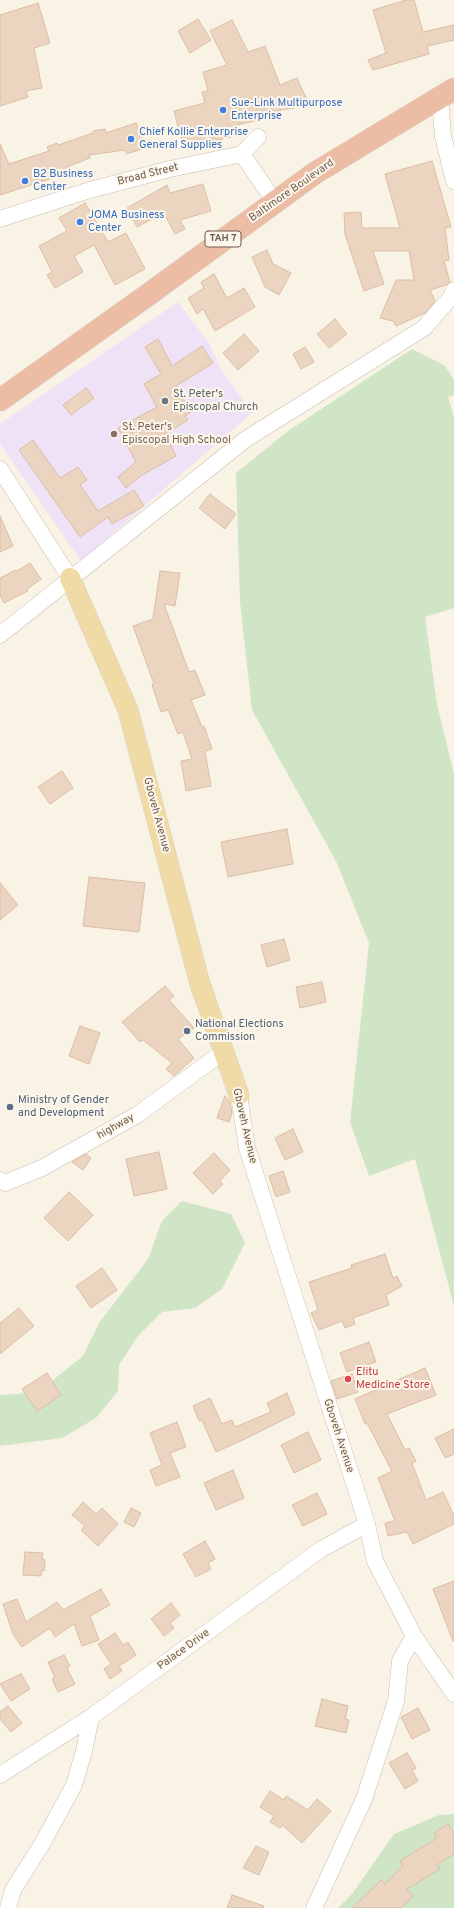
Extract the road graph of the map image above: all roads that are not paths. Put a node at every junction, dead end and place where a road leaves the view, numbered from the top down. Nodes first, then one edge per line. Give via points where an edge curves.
1 (448, 104) edge
2 (258, 137) dead end
3 (242, 154) junction
4 (454, 181) edge
5 (274, 202) junction
6 (0, 219) edge
7 (454, 290) edge
8 (0, 400) edge
9 (0, 469) edge
10 (70, 578) junction
11 (0, 634) edge
12 (223, 1052) junction
13 (239, 1096) joint
14 (0, 1180) edge
15 (367, 1524) junction
16 (414, 1636) junction
17 (454, 1694) edge
18 (91, 1717) junction
19 (0, 1775) edge
20 (8, 1908) edge
21 (314, 1908) edge

1 - 4 street via 443,136
1 - 5 highway, Baltimore Boulevard / TAH 7 via 315,173
2 - 3 street
3 - 5 street
3 - 6 street, Broad Street via 90,190
5 - 8 highway, Baltimore Boulevard / TAH 7
7 - 10 street via 424,328 246,439
9 - 10 street, Gboveh Avenue
10 - 11 street
10 - 12 main road, Gboveh Avenue via 128,710 200,984
12 - 13 main road, Gboveh Avenue
12 - 14 street, highway via 137,1115 42,1168 5,1183
13 - 15 street, Gboveh Avenue via 247,1148
15 - 16 street, Gboveh Avenue via 375,1561
15 - 18 street, Palace Drive via 320,1550
16 - 17 street, Gboveh Avenue
16 - 21 street via 400,1661 396,1701 364,1799
18 - 19 street, Palace Drive
18 - 20 street via 74,1785 13,1890

